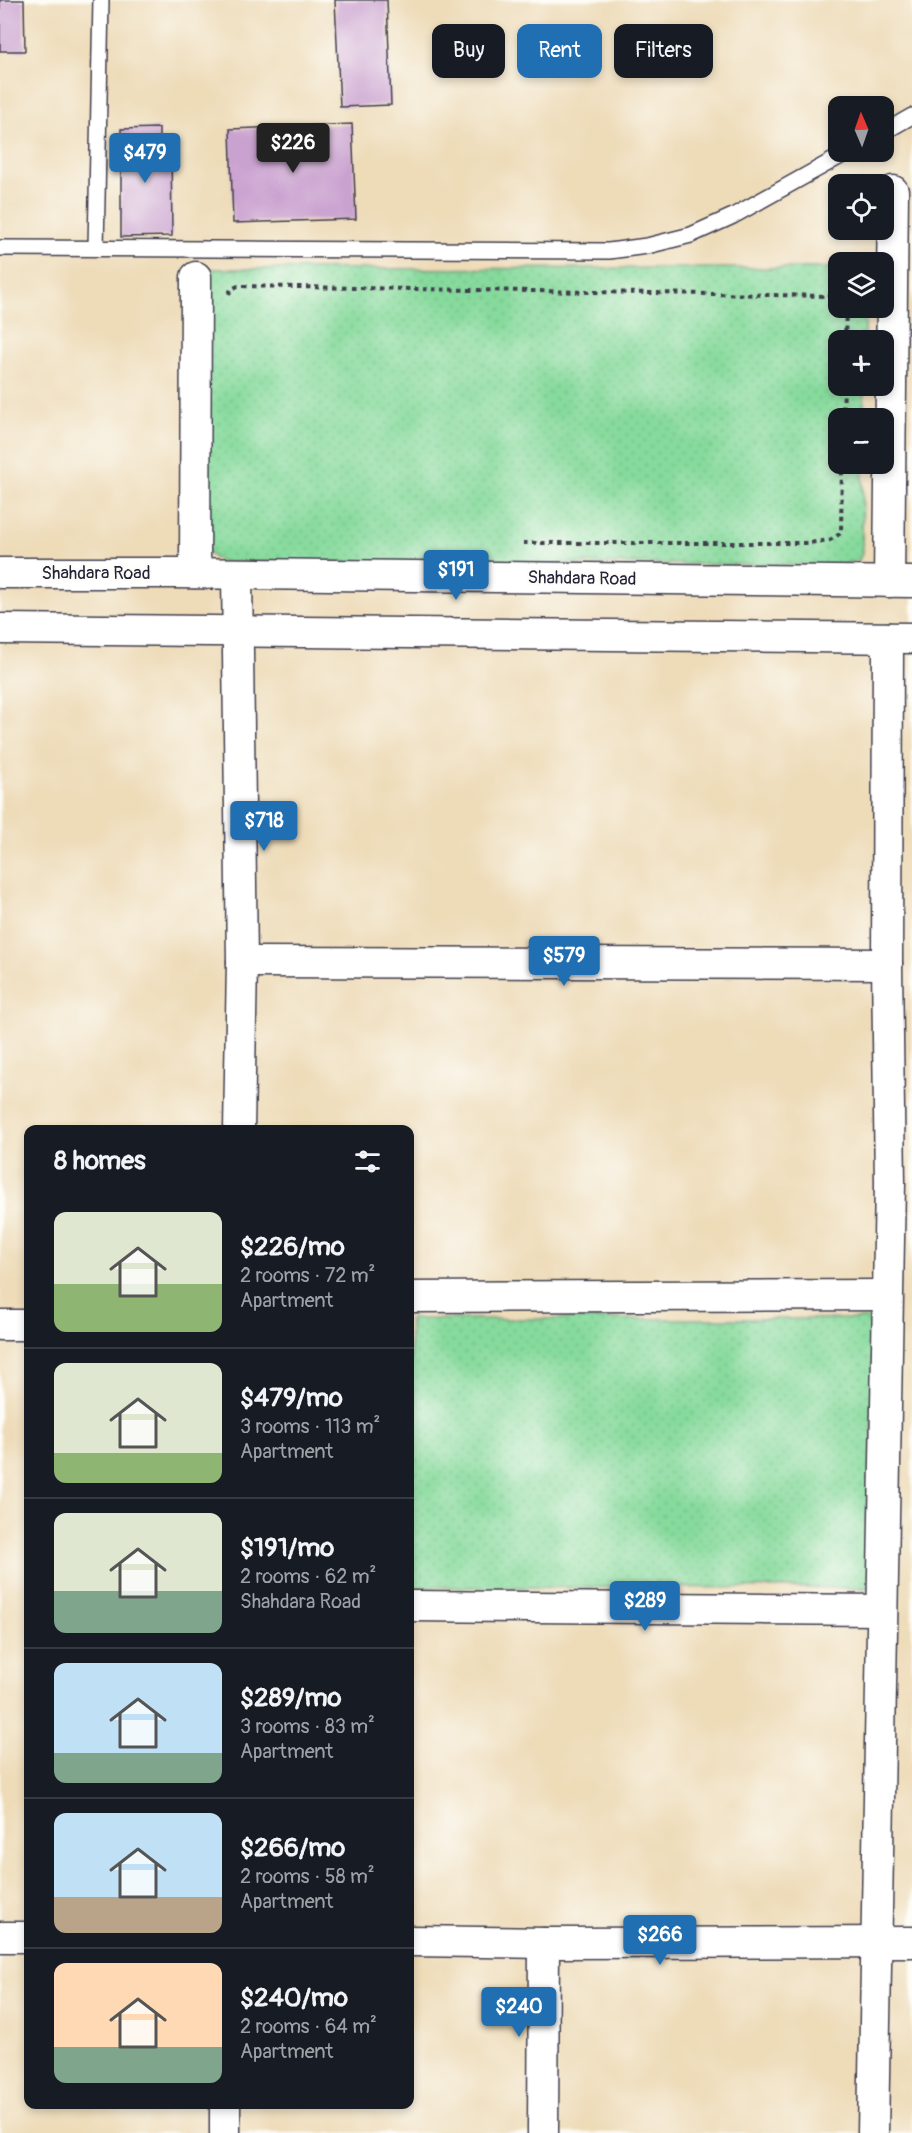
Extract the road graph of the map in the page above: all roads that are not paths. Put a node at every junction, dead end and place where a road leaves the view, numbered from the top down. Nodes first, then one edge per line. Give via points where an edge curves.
1 (101, 0) edge
2 (912, 116) edge
3 (894, 126) edge
4 (830, 162) edge
5 (893, 240) edge
6 (0, 248) edge
7 (96, 248) junction
8 (196, 277) dead end
9 (0, 573) edge
10 (195, 573) junction
11 (237, 575) junction
12 (901, 582) edge
13 (0, 629) edge
14 (236, 632) junction
15 (900, 638) edge
16 (242, 962) junction
17 (887, 964) junction
18 (239, 1125) edge
19 (901, 1183) edge
20 (887, 1295) junction
21 (414, 1298) edge
22 (0, 1325) edge
23 (24, 1325) edge
24 (414, 1606) edge
25 (882, 1610) junction
26 (0, 1937) edge
27 (24, 1937) edge
28 (414, 1941) edge
29 (875, 1941) junction
30 (912, 1942) edge
31 (544, 1943) junction
32 (225, 2109) edge
33 (225, 2133) edge
34 (543, 2133) edge
35 (873, 2133) edge

1 - 7 lane
2 - 3 lane
4 - 7 lane via 733,216 691,235 647,246 585,251
5 - 12 street
6 - 7 lane
8 - 10 street
9 - 10 street, Shahdara Road
10 - 11 street, Shahdara Road
11 - 12 street, Shahdara Road
11 - 14 street
13 - 14 street
14 - 15 street
14 - 16 street
15 - 17 street
16 - 17 street
16 - 18 street
17 - 19 street
19 - 20 street
20 - 21 street
20 - 25 street
22 - 23 street
24 - 25 street
25 - 29 street
26 - 27 street
28 - 31 street
29 - 30 street
29 - 31 street
29 - 35 street
31 - 34 street
32 - 33 street

